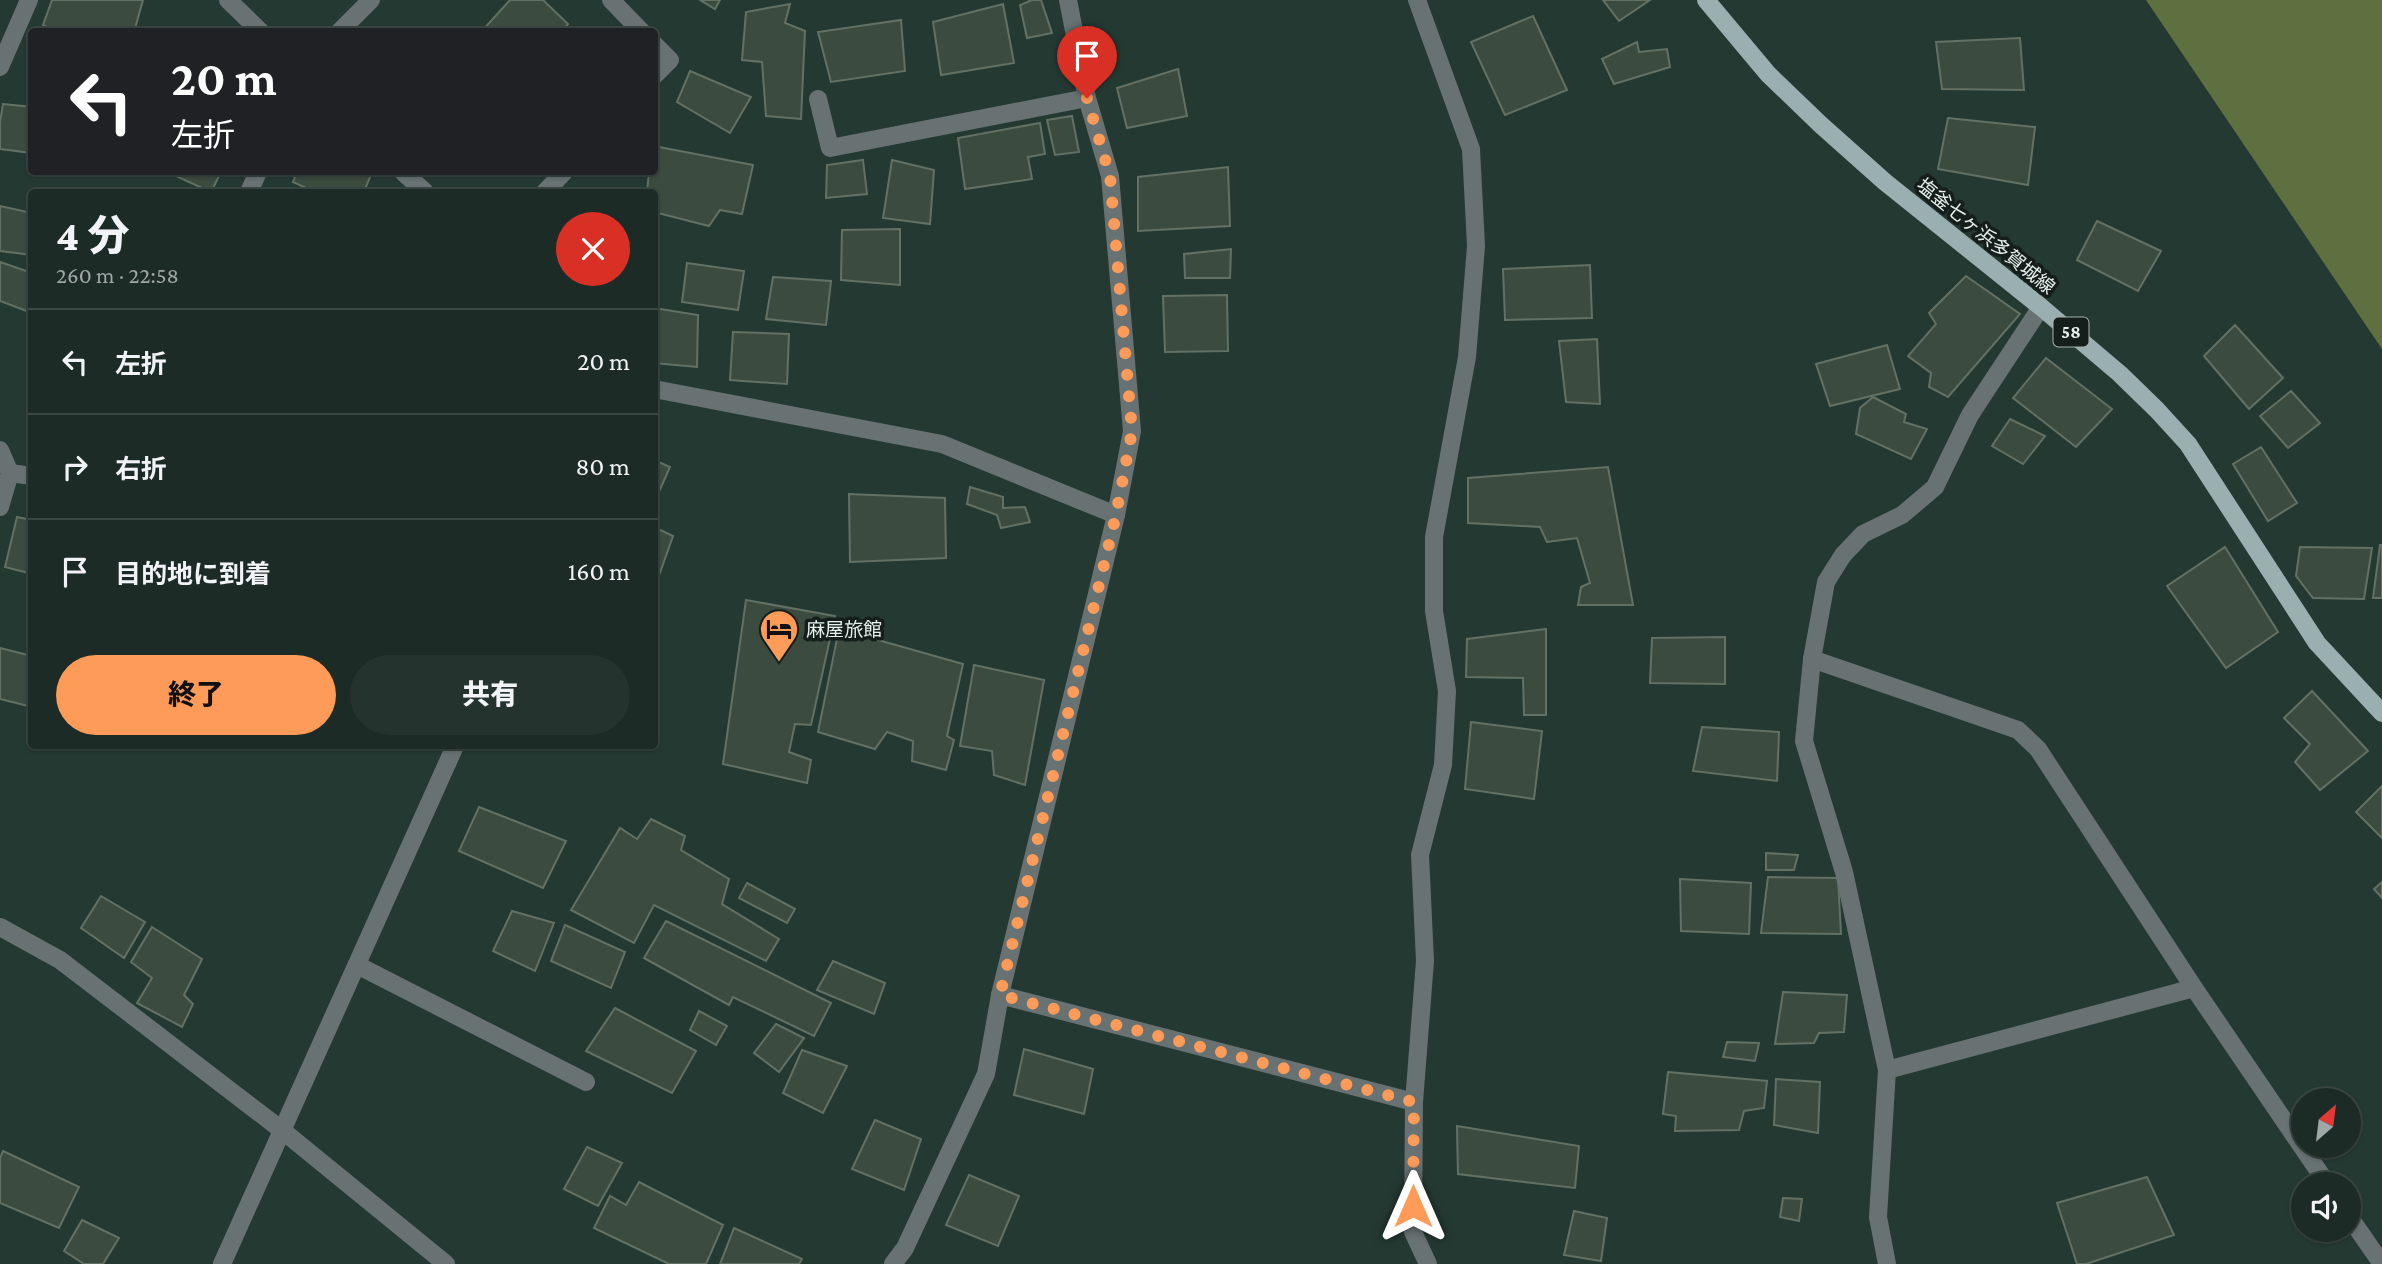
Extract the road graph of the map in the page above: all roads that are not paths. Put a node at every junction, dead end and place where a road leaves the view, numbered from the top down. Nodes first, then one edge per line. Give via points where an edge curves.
1 (29, 0) edge
2 (228, 0) edge
3 (370, 0) edge
4 (611, 0) edge
5 (1068, 0) edge
6 (1417, 0) edge
7 (1706, 0) edge
8 (257, 28) edge
9 (343, 28) edge
10 (638, 28) edge
11 (658, 48) edge
12 (0, 67) edge
13 (658, 72) edge
14 (1087, 98) junction
15 (818, 99) dead end
16 (406, 175) edge
17 (561, 175) edge
18 (422, 189) edge
19 (548, 189) edge
20 (2041, 307) junction
21 (658, 390) edge
22 (0, 450) edge
23 (10, 472) junction
24 (28, 475) edge
25 (0, 507) edge
26 (1116, 515) junction
27 (1812, 659) junction
28 (2382, 713) edge
29 (455, 749) edge
30 (0, 927) edge
31 (357, 965) junction
32 (2194, 988) junction
33 (1000, 995) junction
34 (1887, 1070) junction
35 (586, 1082) dead end
36 (1414, 1102) junction
37 (283, 1131) junction
38 (2319, 1172) edge
39 (2361, 1234) edge
40 (222, 1264) edge
41 (446, 1264) edge
42 (894, 1264) edge
43 (1428, 1264) edge
44 (1887, 1264) edge
45 (2382, 1264) edge

1 - 12 street
2 - 8 street
3 - 9 street
4 - 10 street
5 - 14 street
6 - 36 street via 1471,149 1476,246 1466,357 1434,537 1434,611 1447,691 1443,765 1420,855 1425,961
7 - 20 main road, 塩釜七ヶ浜多賀城線 / 58 via 1768,75 1821,125
11 - 13 street via 670,60
14 - 15 street via 830,148
14 - 26 street via 1110,176 1132,431
16 - 18 street
17 - 19 street
20 - 27 street via 1970,415 1936,487 1902,515 1863,534 1843,555 1826,582
20 - 28 main road, 塩釜七ヶ浜多賀城線 / 58 via 2120,374 2188,444 2317,643
21 - 26 street via 942,444
22 - 23 street
23 - 24 street
23 - 25 street
26 - 33 street
27 - 32 street via 2018,730 2038,749
27 - 34 street via 1804,741 1844,872
29 - 31 street
30 - 37 street via 60,960
31 - 35 street
31 - 37 street
32 - 34 street
32 - 38 street
33 - 36 street
33 - 42 street via 986,1074
34 - 44 street via 1878,1217
36 - 43 street via 1413,1232
37 - 40 street
37 - 41 street
39 - 45 street

